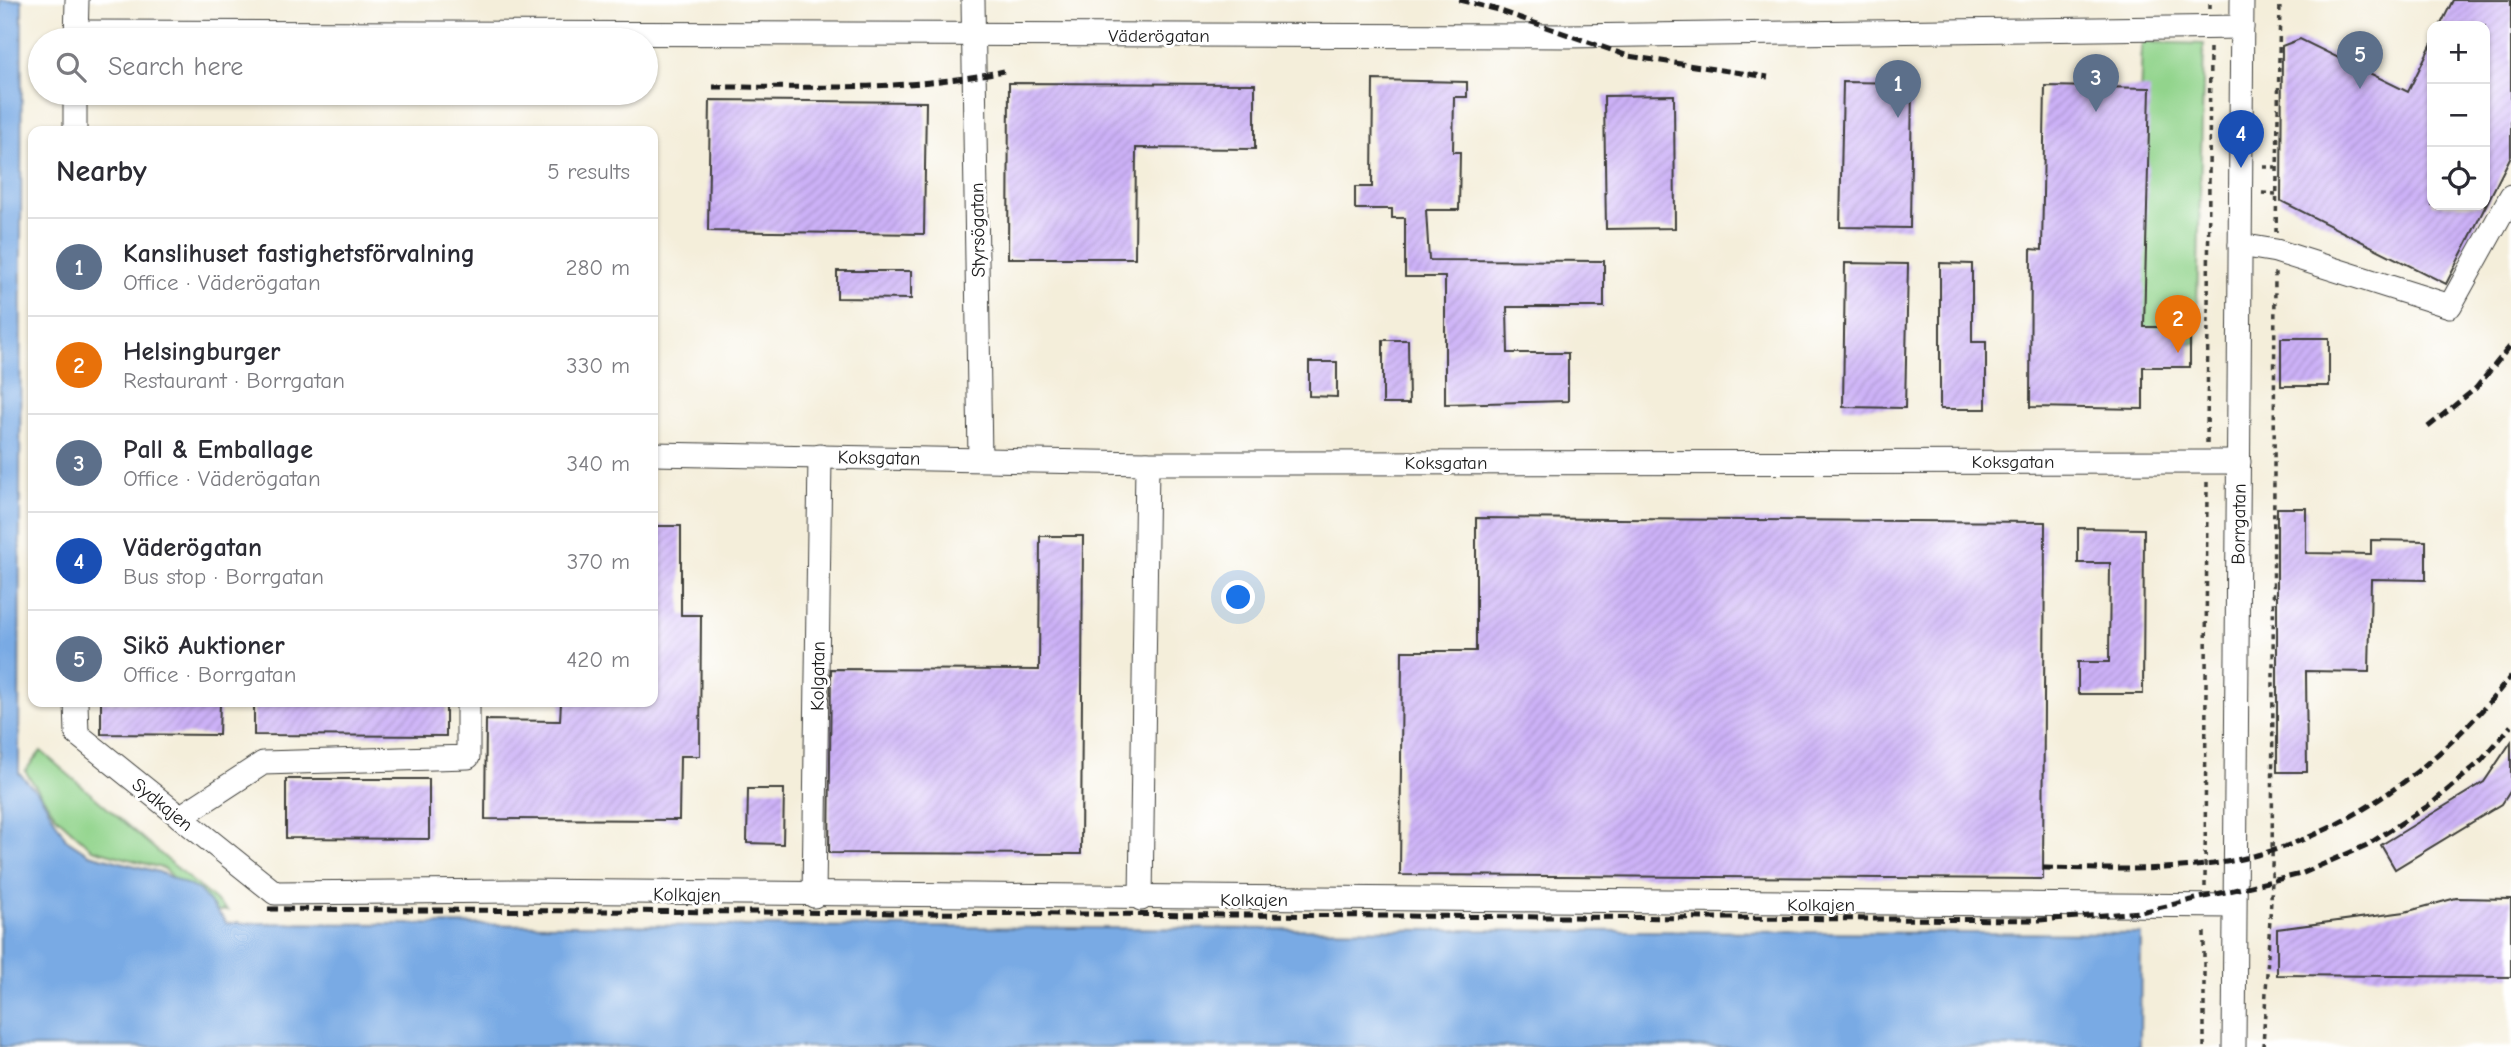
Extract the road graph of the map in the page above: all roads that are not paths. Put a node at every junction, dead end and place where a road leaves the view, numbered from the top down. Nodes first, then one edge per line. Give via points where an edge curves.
1 (77, 0) edge
2 (973, 0) edge
3 (2242, 0) edge
4 (2242, 27) junction
5 (76, 28) edge
6 (658, 35) edge
7 (974, 35) junction
8 (75, 105) edge
9 (75, 126) edge
10 (2511, 195) edge
11 (2240, 246) junction
12 (658, 454) edge
13 (820, 457) junction
14 (980, 459) junction
15 (2239, 462) junction
16 (1147, 463) junction
17 (76, 707) edge
18 (468, 707) edge
19 (180, 817) junction
20 (275, 893) joint
21 (814, 896) junction
22 (1141, 899) junction
23 (2234, 906) junction
24 (2234, 1047) edge

1 - 5 street
2 - 7 street, Styrsögatan
3 - 4 street, Borrgatan
4 - 7 street, Väderögatan via 1568,36
4 - 11 street, Borrgatan
6 - 7 street, Väderögatan
7 - 14 street, Styrsögatan
8 - 9 street
10 - 11 street via 2450,306 2276,251
11 - 15 street, Borrgatan
12 - 13 street, Koksgatan
13 - 14 street, Koksgatan
13 - 21 street, Kolgatan
14 - 16 street, Koksgatan
15 - 16 street, Koksgatan
15 - 23 street, Borrgatan
16 - 22 street
17 - 19 street, Sydkajen via 77,734
18 - 19 street via 468,757 263,763
19 - 20 street, Sydkajen
20 - 21 street, Kolkajen
21 - 22 street, Kolkajen
22 - 23 street, Kolkajen
23 - 24 street, Borrgatan

